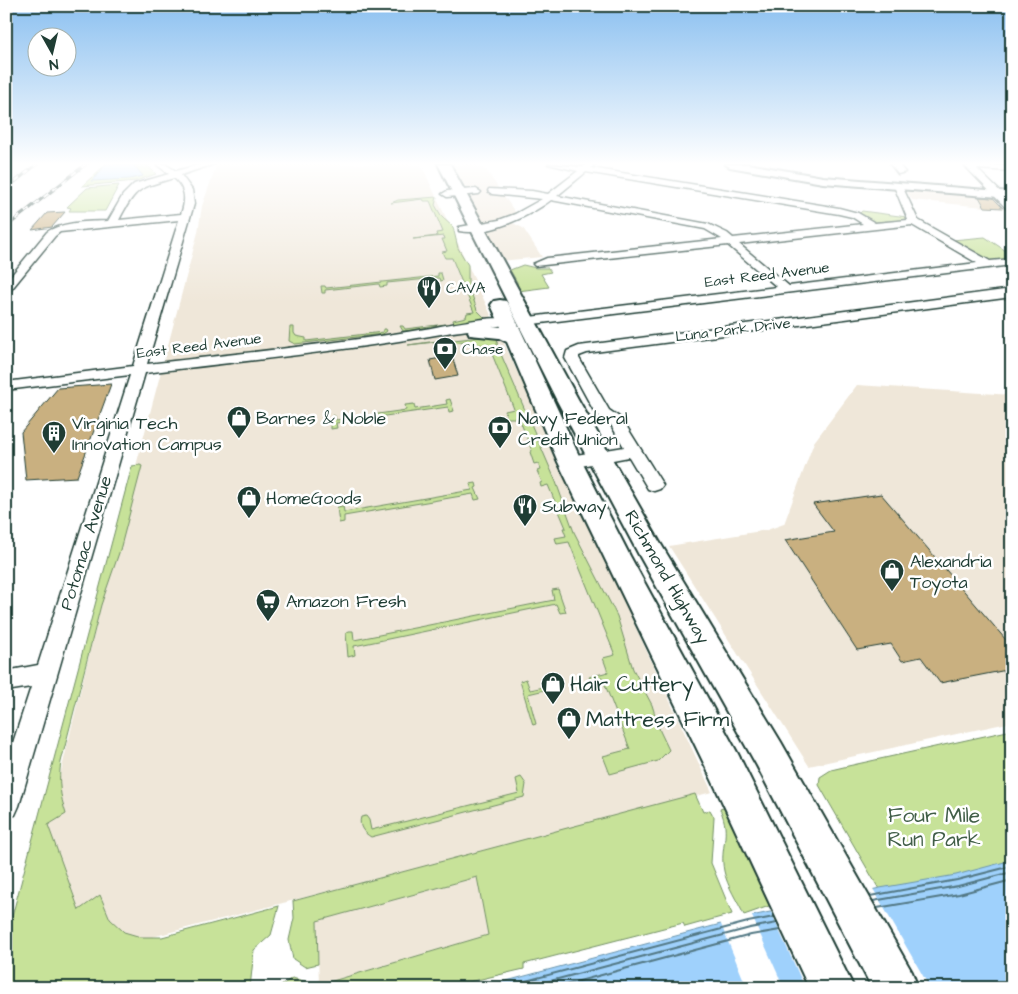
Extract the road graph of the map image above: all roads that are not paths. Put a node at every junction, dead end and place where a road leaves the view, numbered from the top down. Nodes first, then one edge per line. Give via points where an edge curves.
1 (119, 210) edge
2 (187, 210) edge
3 (461, 210) edge
4 (529, 210) edge
5 (625, 210) edge
6 (839, 210) edge
7 (909, 210) edge
8 (185, 217) junction
9 (914, 222) junction
10 (112, 223) junction
11 (873, 226) junction
12 (470, 229) junction
13 (729, 241) junction
14 (1012, 262) edge
15 (539, 264) dead end
16 (988, 265) junction
17 (6, 289) edge
18 (786, 289) junction
19 (1012, 293) edge
20 (515, 324) junction
21 (477, 327) junction
22 (139, 369) junction
23 (6, 386) edge
24 (634, 452) junction
25 (585, 460) junction
26 (654, 485) dead end
27 (46, 674) junction
28 (6, 681) edge
29 (6, 806) edge
30 (832, 988) edge
31 (896, 988) edge

1 - 10 street
2 - 8 street, Potomac Avenue
3 - 12 highway, Richmond Highway
4 - 12 street via 498,224
5 - 13 street via 701,224 716,230
6 - 11 street
7 - 9 street
8 - 10 street
8 - 22 street, Potomac Avenue
9 - 11 street
9 - 16 street
10 - 17 street via 57,230
11 - 13 street
12 - 20 highway, Richmond Highway
12 - 20 highway, Richmond Highway
13 - 15 street
13 - 18 street
14 - 16 street, East Reed Avenue
16 - 18 street, East Reed Avenue
18 - 20 street, East Reed Avenue
19 - 24 street, Luna Park Drive via 594,348 572,354 603,413 617,422
20 - 21 highway via 503,333
20 - 21 highway via 491,317
20 - 25 highway, Richmond Highway
21 - 22 street, East Reed Avenue
22 - 23 street, East Reed Avenue
22 - 27 street, Potomac Avenue
24 - 25 street
24 - 26 street, Luna Park Drive
25 - 30 highway, Richmond Highway via 617,558 725,767
25 - 31 highway, Richmond Highway via 650,548 769,754
27 - 28 street
27 - 29 street, Potomac Avenue

